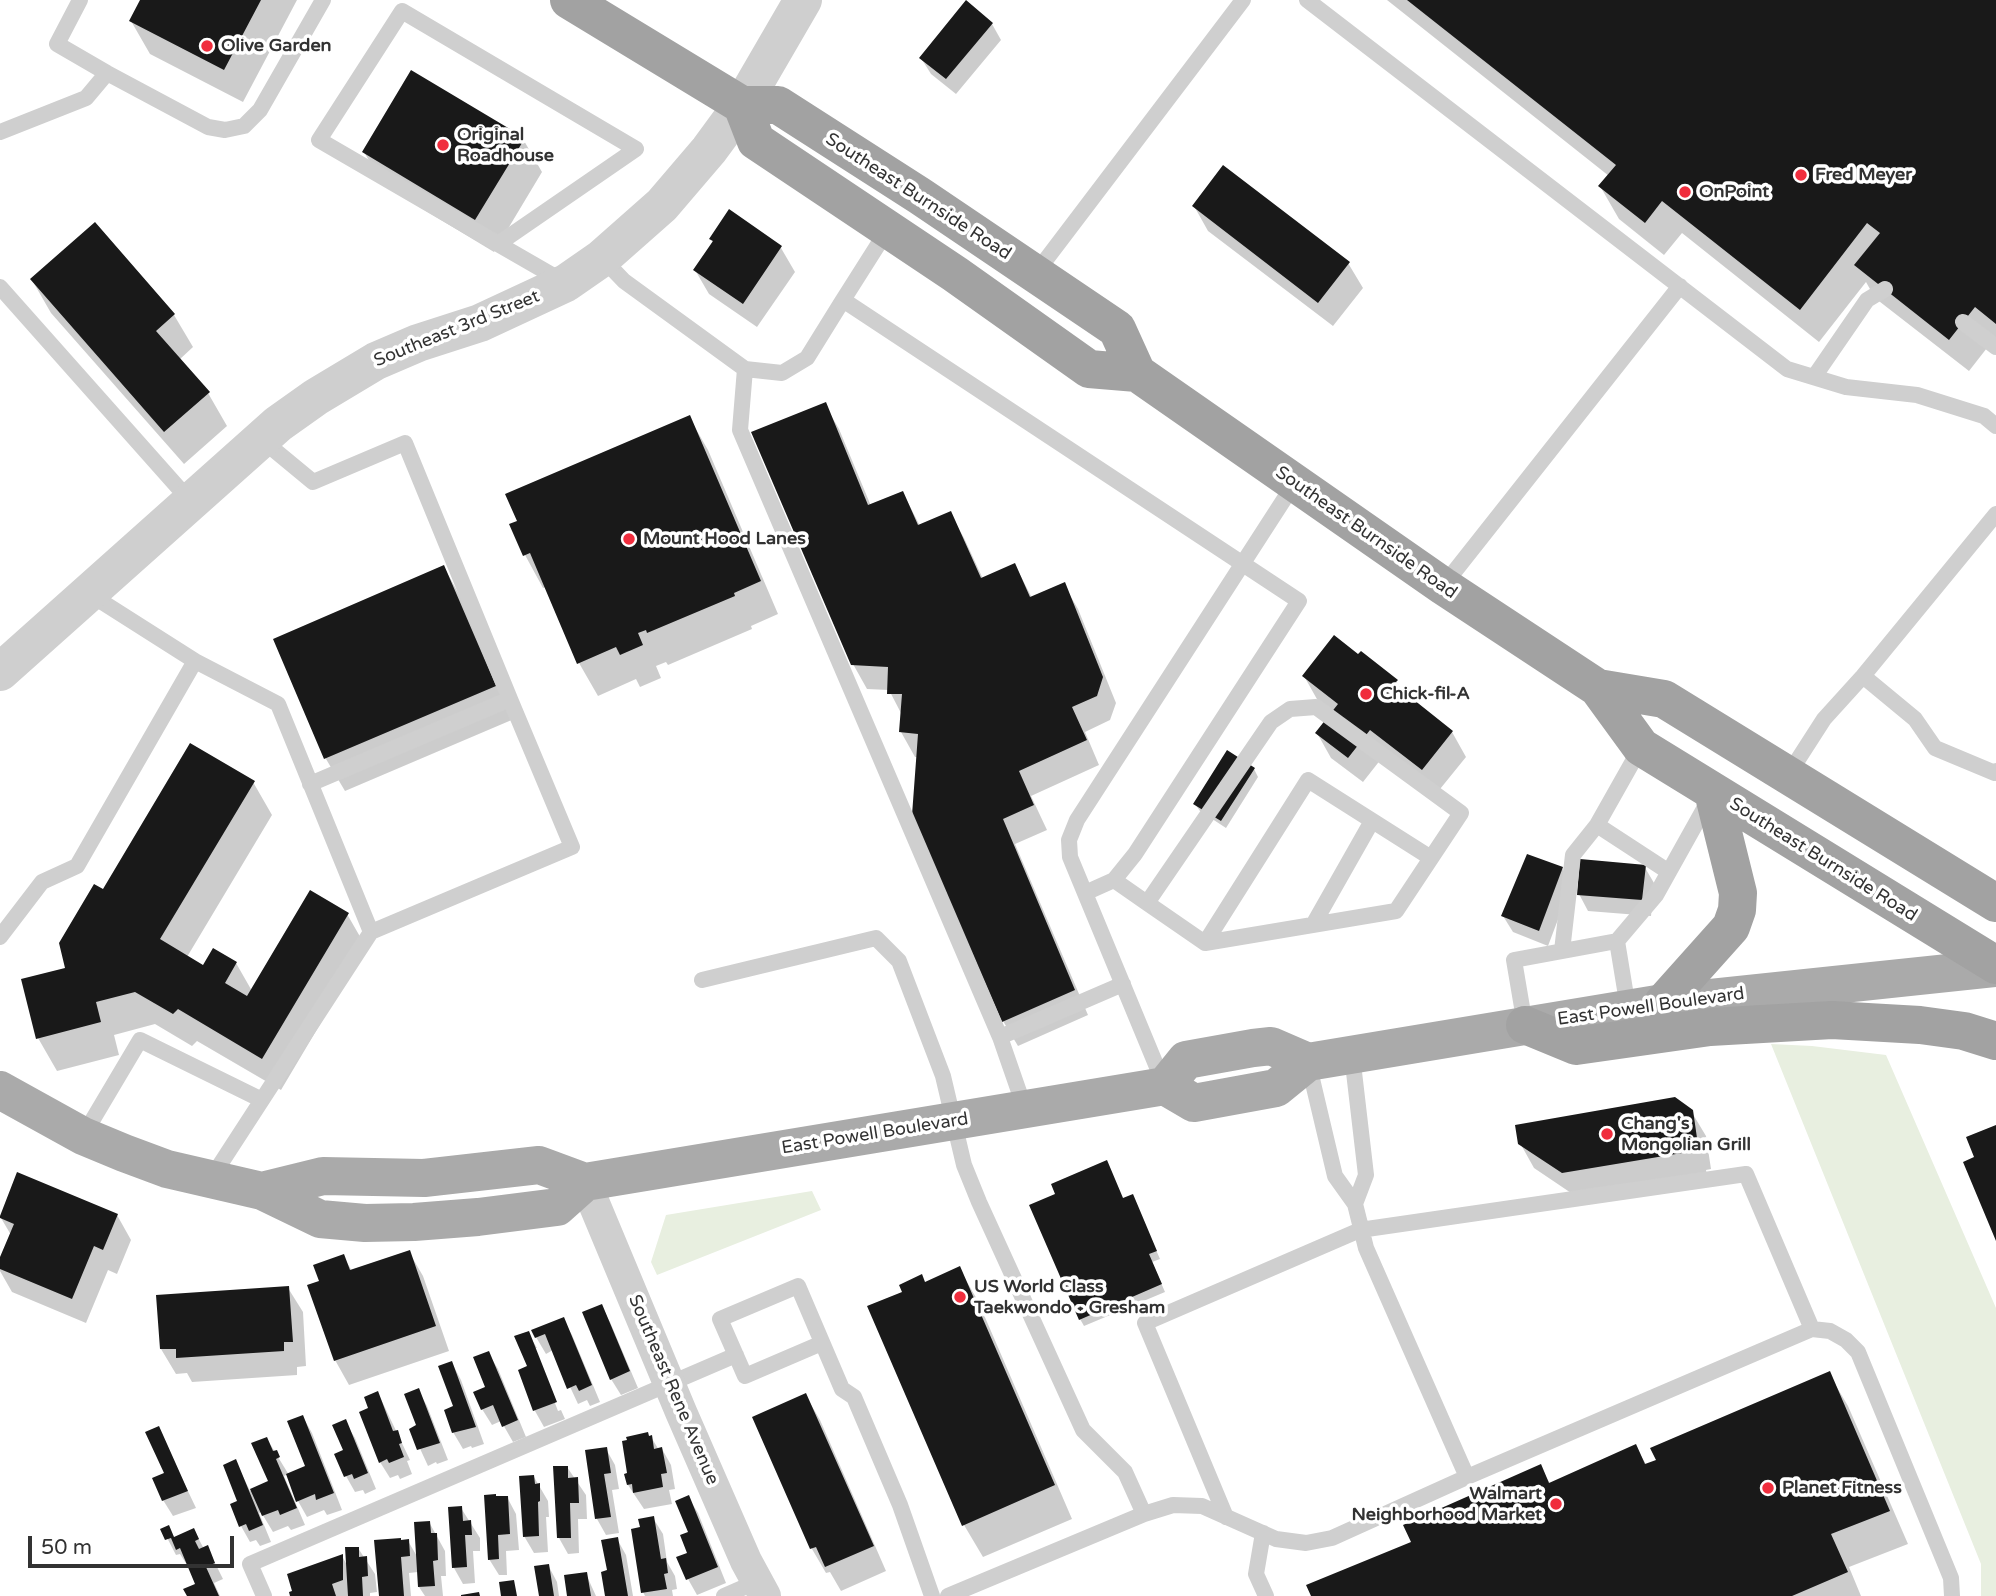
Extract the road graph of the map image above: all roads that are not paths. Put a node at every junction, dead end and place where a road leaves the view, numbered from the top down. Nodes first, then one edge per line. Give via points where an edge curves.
1 (80, 0) edge
2 (323, 0) edge
3 (569, 0) edge
4 (803, 0) edge
5 (1243, 0) edge
6 (1307, 0) edge
7 (107, 73) junction
8 (741, 105) junction
9 (0, 132) edge
10 (888, 229) junction
11 (498, 244) junction
12 (602, 258) junction
13 (1034, 274) junction
14 (566, 283) junction
15 (1680, 286) junction
16 (0, 287) edge
17 (1885, 289) dead end
18 (844, 300) junction
19 (1963, 322) dead end
20 (1996, 347) edge
21 (745, 369) junction
22 (1137, 373) junction
23 (1814, 377) junction
24 (1996, 426) edge
25 (261, 439) junction
26 (1294, 484) junction
27 (191, 502) junction
28 (1995, 517) edge
29 (1241, 563) junction
30 (1443, 586) junction
31 (89, 593) junction
32 (195, 661) junction
33 (0, 672) edge
34 (1863, 676) junction
35 (1598, 688) junction
36 (510, 699) junction
37 (1641, 747) junction
38 (1996, 771) edge
39 (1788, 775) junction
40 (310, 784) junction
41 (1713, 792) junction
42 (1372, 821) junction
43 (1597, 825) junction
44 (1431, 858) junction
45 (1669, 872) junction
46 (1114, 880) junction
47 (1085, 893) junction
48 (1147, 903) junction
49 (1996, 903) edge
50 (1313, 925) junction
51 (371, 932) junction
52 (0, 937) edge
53 (1617, 941) junction
54 (1205, 943) junction
55 (1562, 951) junction
56 (1996, 967) edge
57 (702, 980) dead end
58 (1123, 984) junction
59 (1641, 1017) junction
60 (1525, 1025) junction
61 (1000, 1037) junction
62 (1996, 1041) edge
63 (1352, 1054) junction
64 (1308, 1062) junction
65 (1165, 1086) junction
66 (0, 1090) edge
67 (262, 1100) junction
68 (1025, 1109) junction
69 (954, 1121) junction
70 (83, 1136) junction
71 (210, 1180) junction
72 (585, 1182) junction
73 (1355, 1204) junction
74 (1360, 1230) junction
75 (1812, 1329) junction
76 (822, 1343) junction
77 (736, 1355) junction
78 (670, 1384) junction
79 (1467, 1477) junction
80 (1144, 1514) junction
81 (1226, 1517) junction
82 (1263, 1532) junction
83 (761, 1589) edge
84 (264, 1596) edge
85 (723, 1596) edge
86 (932, 1596) edge
87 (948, 1596) edge
88 (1266, 1596) edge
89 (1952, 1596) edge

1 - 7 lane via 57,44
2 - 7 lane via 260,110 244,126 208,127
3 - 8 highway
4 - 8 street, Southeast 3rd Street
5 - 13 lane
6 - 15 lane
7 - 9 lane via 86,98
8 - 10 highway via 756,141
8 - 12 street, Southeast 3rd Street via 662,205
8 - 13 highway, Southeast Burnside Road via 778,105
10 - 18 lane
10 - 22 highway via 1089,369
11 - 11 lane via 319,140 402,11 636,149
11 - 14 lane
12 - 14 street, Southeast 3rd Street
12 - 21 lane via 624,281
13 - 22 highway, Southeast Burnside Road via 1117,329
14 - 25 street, Southeast 3rd Street via 480,323 376,361 316,397
15 - 23 lane via 1787,369
15 - 30 lane
16 - 27 lane
17 - 23 lane via 1867,300
18 - 21 lane via 807,358 782,373
18 - 29 lane
19 - 20 lane
21 - 61 lane via 740,430
22 - 26 highway, Southeast Burnside Road
23 - 24 lane via 1846,387 1917,395 1984,416
25 - 27 street, Southeast 3rd Street
25 - 36 lane via 313,482 405,443
26 - 29 lane
26 - 30 highway, Southeast Burnside Road
27 - 31 street, Southeast 3rd Street
28 - 34 lane
29 - 46 lane via 1299,601
29 - 47 lane via 1077,820 1069,840 1070,857
30 - 35 highway, Southeast Burnside Road
31 - 32 lane
31 - 33 street, Southeast 3rd Street
32 - 40 lane via 278,704
32 - 52 lane via 77,866 42,882
34 - 38 lane via 1915,719 1935,748
34 - 39 lane via 1824,719
35 - 37 highway, Southeast Burnside Road
35 - 39 highway, Southeast Burnside Road via 1664,699
36 - 40 lane
36 - 51 lane via 572,847
37 - 41 highway, Southeast Burnside Road
37 - 43 lane
39 - 49 highway, Southeast Burnside Road
40 - 51 lane
41 - 45 lane
41 - 56 highway, Southeast Burnside Road
41 - 59 highway via 1738,893 1737,910 1731,926
42 - 44 lane
42 - 50 lane
42 - 54 lane via 1308,780
43 - 45 lane
43 - 55 lane via 1573,855
44 - 48 lane via 1461,813 1316,707 1290,709 1270,722
44 - 50 lane via 1396,911
45 - 53 lane
46 - 47 lane
46 - 48 lane
47 - 58 lane
48 - 54 lane
50 - 54 lane
51 - 67 lane
53 - 55 lane
53 - 59 lane
55 - 60 lane via 1514,960
56 - 59 main road, East Powell Boulevard
57 - 69 lane via 876,938 899,961 943,1076
58 - 61 lane
58 - 65 lane
59 - 60 highway via 1576,1046
59 - 62 highway via 1710,1027 1832,1020 1920,1025
60 - 63 main road
61 - 68 lane
63 - 64 main road
63 - 73 lane via 1366,1175
64 - 65 main road via 1271,1045 1253,1048 1186,1060
64 - 73 lane via 1335,1176
65 - 68 main road, East Powell Boulevard
66 - 70 main road, East Powell Boulevard
67 - 70 lane via 140,1040
67 - 71 lane
68 - 69 main road, East Powell Boulevard
69 - 72 main road, East Powell Boulevard
69 - 80 lane via 964,1165 1083,1430 1125,1472
70 - 71 main road, East Powell Boulevard via 167,1169
71 - 72 main road, East Powell Boulevard via 262,1191 323,1176 424,1178 539,1165
72 - 78 street, Southeast Rene Avenue
73 - 74 lane
74 - 75 lane via 1746,1174
74 - 79 lane
74 - 81 lane via 1145,1323
75 - 79 lane
75 - 89 lane via 1830,1331 1858,1352 1951,1578
76 - 77 lane via 745,1376
76 - 77 lane via 798,1286 720,1319
76 - 86 lane via 842,1389 854,1398 900,1505
77 - 78 lane
78 - 83 street, Southeast Rene Avenue
78 - 84 lane via 250,1564
79 - 82 lane via 1332,1538 1306,1543 1276,1539
80 - 81 lane via 1173,1505 1202,1506
80 - 87 lane
81 - 82 lane
82 - 88 lane via 1256,1574
83 - 85 lane

